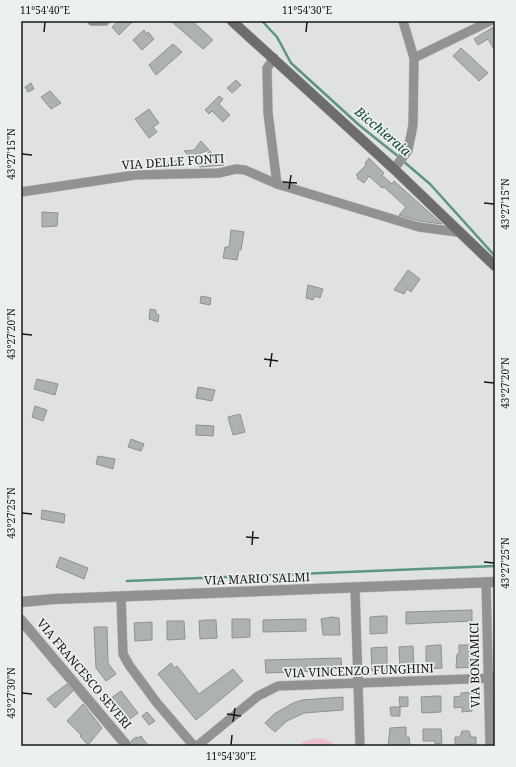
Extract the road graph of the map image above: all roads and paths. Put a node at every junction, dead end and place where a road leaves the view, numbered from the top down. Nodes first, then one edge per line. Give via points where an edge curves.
1 (92, 21) edge
2 (105, 21) edge
3 (232, 21) edge
4 (403, 21) edge
5 (490, 21) edge
6 (274, 58) junction
7 (414, 58) junction
8 (396, 167) junction
9 (276, 184) junction
10 (21, 192) edge
11 (457, 232) junction
12 (495, 266) edge
13 (490, 582) edge
14 (355, 588) junction
15 (121, 596) junction
16 (21, 602) edge
17 (21, 620) edge
18 (491, 679) edge
19 (358, 683) junction
20 (491, 743) edge
21 (127, 746) edge
22 (195, 746) edge
23 (360, 746) edge

1 - 2 street
3 - 6 main road
4 - 7 street
5 - 7 street
6 - 8 main road
6 - 9 street via 268,68 268,113
7 - 8 street via 413,125 407,152
8 - 11 main road
9 - 10 street, VIA DELLE FONTI via 245,170 236,169 135,175
9 - 11 street, VIA DELLE FONTI via 419,227
11 - 12 main road
13 - 14 street, VIA MARIO SALMI
13 - 18 street, VIA BONAMICI
14 - 15 street, VIA MARIO SALMI
14 - 19 street
15 - 16 street, VIA MARIO SALMI
15 - 22 street via 123,654 128,665
17 - 21 street, VIA FRANCESCO SEVERI
18 - 19 street, VIA VINCENZO FUNGHINI
18 - 20 street, VIA BONAMICI
19 - 22 street, VIA VINCENZO FUNGHINI via 271,688
19 - 23 street

